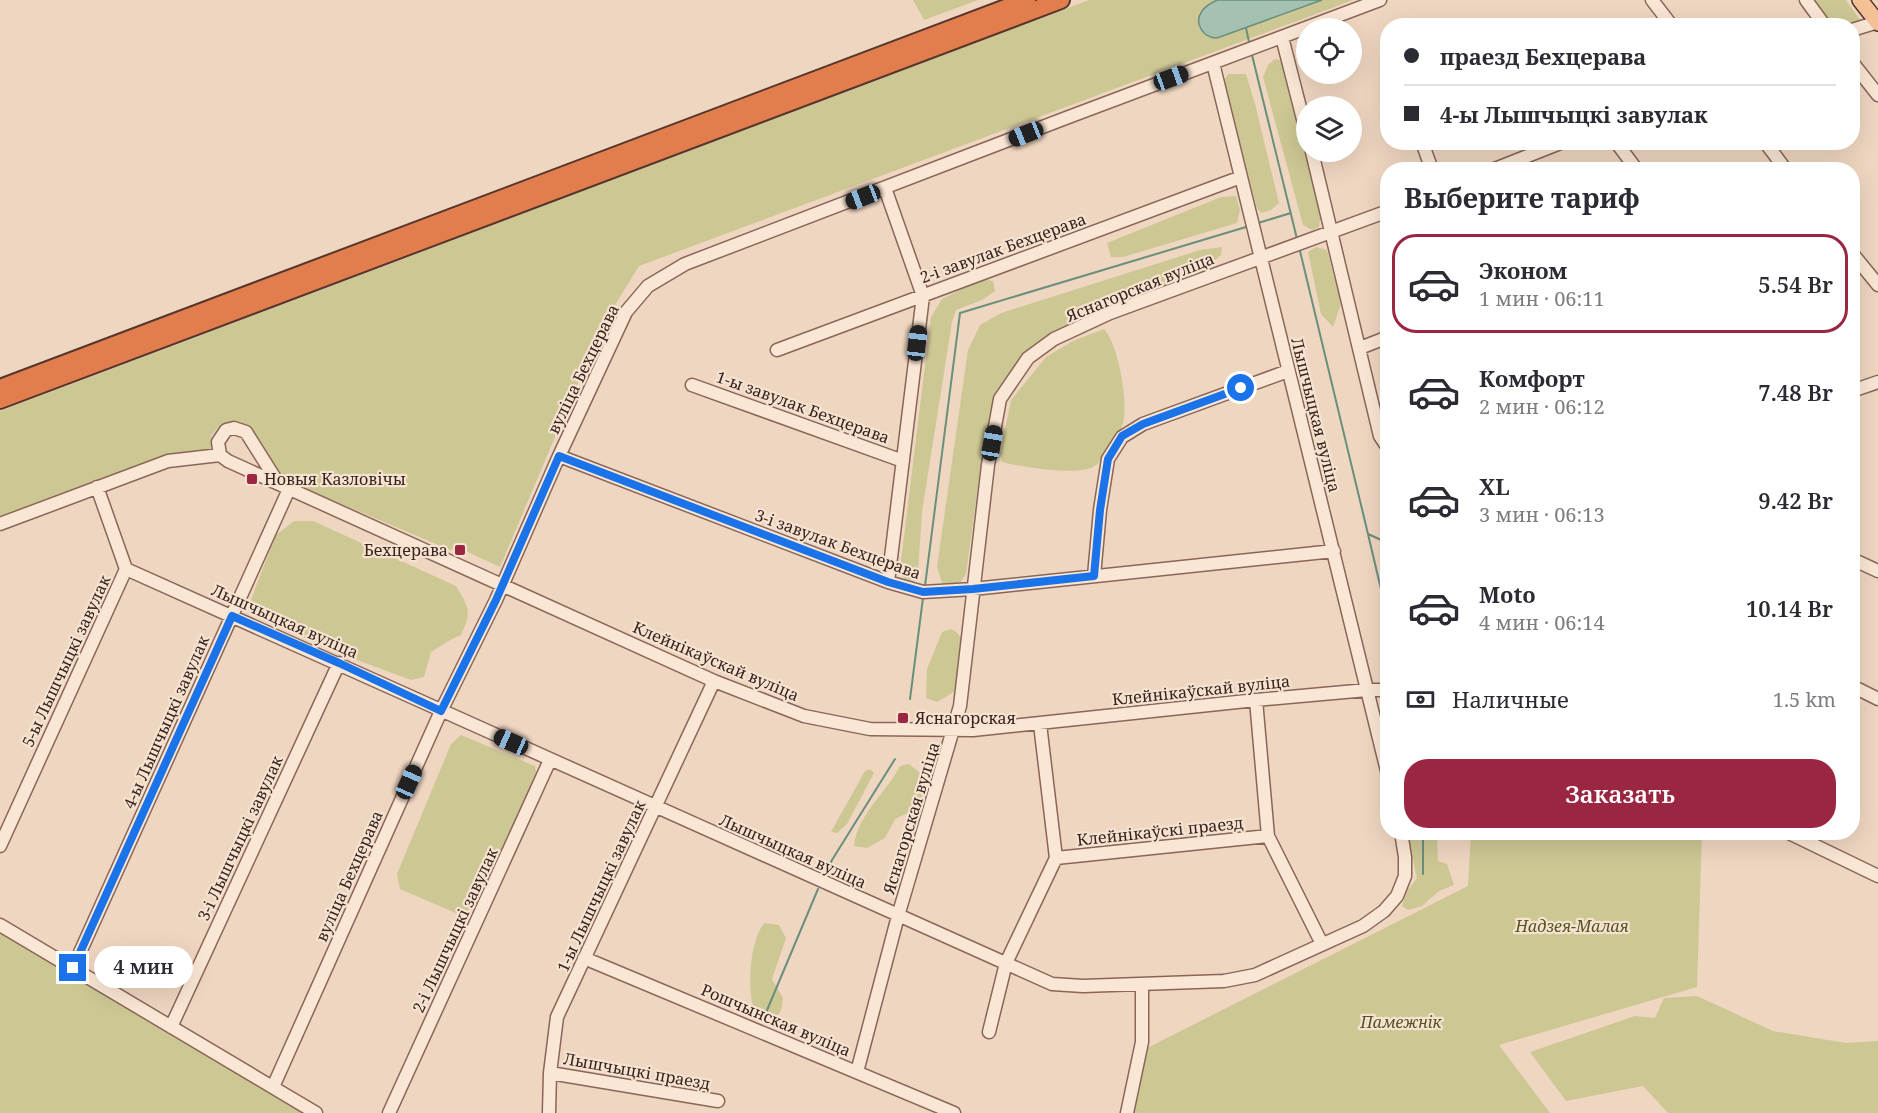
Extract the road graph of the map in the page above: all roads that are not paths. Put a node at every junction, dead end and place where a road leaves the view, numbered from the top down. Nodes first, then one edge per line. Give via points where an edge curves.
1 (1027, 0) edge
2 (1061, 0) edge
3 (1380, 0) edge
4 (1652, 0) edge
5 (1806, 0) edge
6 (1860, 0) edge
7 (1666, 18) edge
8 (1819, 18) edge
9 (1878, 22) edge
10 (1860, 28) edge
11 (1282, 37) junction
12 (1213, 63) junction
13 (1860, 72) edge
14 (1878, 95) edge
15 (1297, 96) edge
16 (1543, 150) edge
17 (1314, 162) edge
18 (1512, 162) edge
19 (1241, 177) junction
20 (885, 188) junction
21 (1380, 214) edge
22 (1332, 232) junction
23 (1260, 258) junction
24 (1860, 263) edge
25 (1878, 285) edge
26 (923, 296) junction
27 (1380, 341) edge
28 (1360, 348) junction
29 (777, 350) dead end
30 (1288, 371) junction
31 (1878, 382) edge
32 (692, 385) dead end
33 (0, 388) edge
34 (1860, 388) edge
35 (0, 400) edge
36 (1380, 436) edge
37 (220, 455) junction
38 (559, 456) junction
39 (903, 461) junction
40 (284, 486) junction
41 (97, 488) junction
42 (0, 524) edge
43 (1334, 552) junction
44 (1860, 563) edge
45 (126, 569) junction
46 (1878, 571) edge
47 (1094, 576) junction
48 (888, 582) junction
49 (502, 585) junction
50 (973, 589) junction
51 (232, 616) junction
52 (339, 663) junction
53 (714, 681) junction
54 (1367, 690) junction
55 (1380, 690) edge
56 (1860, 690) edge
57 (1878, 699) edge
58 (1256, 700) junction
59 (441, 711) junction
60 (1040, 723) junction
61 (954, 730) junction
62 (1380, 743) edge
63 (550, 760) junction
64 (656, 808) junction
65 (1268, 836) junction
66 (1402, 840) edge
67 (1804, 840) edge
68 (0, 846) edge
69 (1056, 858) junction
70 (1878, 876) edge
71 (898, 916) junction
72 (0, 925) edge
73 (1322, 944) junction
74 (584, 958) junction
75 (1006, 963) junction
76 (73, 968) junction
77 (1142, 984) junction
78 (171, 1027) junction
79 (989, 1032) dead end
80 (858, 1072) junction
81 (550, 1073) junction
82 (273, 1087) junction
83 (718, 1101) dead end
84 (316, 1113) edge
85 (389, 1113) edge
86 (549, 1113) edge
87 (954, 1113) edge
88 (1127, 1113) edge

1 - 33 highway
2 - 35 highway
3 - 11 street, вуліца Бехцерава
4 - 7 street
5 - 8 street
6 - 9 main road
9 - 10 street
11 - 12 street, вуліца Бехцерава
11 - 15 street
12 - 19 street, Лышчыцкая вуліца
12 - 20 street, вуліца Бехцерава
13 - 14 street
16 - 18 street
17 - 22 street
19 - 23 street, Лышчыцкая вуліца
19 - 26 street, 2-і завулак Бехцерава
20 - 26 street, 1-ы завулак Бехцерава
20 - 38 street, вуліца Бехцерава via 685,264 648,286 626,312
21 - 22 street, Яснагорская вуліца
22 - 23 street, Яснагорская вуліца
22 - 28 street
23 - 30 street, Лышчыцкая вуліца
23 - 50 street, Яснагорская вуліца via 1110,313 1054,339 1028,358 1000,399
24 - 25 street
26 - 29 street, 2-і завулак Бехцерава
26 - 39 street, 1-ы завулак Бехцерава
27 - 28 street
28 - 36 street
30 - 43 street, Лышчыцкая вуліца
30 - 47 street via 1143,424 1122,436 1108,459
31 - 34 street
32 - 39 street, 1-ы завулак Бехцерава
37 - 40 street, Клейнікаўскай вуліца
37 - 40 street via 220,436 226,429 240,429
37 - 41 street via 168,461
38 - 48 street, 3-і завулак Бехцерава
38 - 49 street, вуліца Бехцерава
39 - 48 street, 1-ы завулак Бехцерава
40 - 49 street, Клейнікаўскай вуліца
40 - 51 street, 4-ы Лышчыцкі завулак
41 - 42 street
41 - 45 street, 5-ы Лышчыцкі завулак
43 - 47 street, 3-і завулак Бехцерава
43 - 54 street, Лышчыцкая вуліца
44 - 46 street
45 - 51 street, Лышчыцкая вуліца
45 - 68 street, 5-ы Лышчыцкі завулак
47 - 50 street, 3-і завулак Бехцерава
48 - 50 street, 3-і завулак Бехцерава via 923,592
49 - 53 street, Клейнікаўскай вуліца
49 - 59 street, вуліца Бехцерава
50 - 61 street, Яснагорская вуліца
51 - 52 street, Лышчыцкая вуліца
51 - 76 street, 4-ы Лышчыцкі завулак
52 - 59 street, Лышчыцкая вуліца
52 - 78 street, 3-і Лышчыцкі завулак
53 - 61 street, Клейнікаўскай вуліца via 804,716 870,729
53 - 64 street, 1-ы Лышчыцкі завулак
54 - 55 street, Клейнікаўскай вуліца
54 - 58 street, Клейнікаўскай вуліца
54 - 62 street, Лышчыцкая вуліца
56 - 57 street
58 - 60 street, Клейнікаўскай вуліца
58 - 65 street
59 - 63 street, Лышчыцкая вуліца
59 - 82 street, вуліца Бехцерава
60 - 61 street, Клейнікаўскай вуліца
60 - 69 street
61 - 71 street, Яснагорская вуліца
63 - 64 street, Лышчыцкая вуліца
63 - 85 street, 2-і Лышчыцкі завулак
64 - 71 street, Лышчыцкая вуліца
64 - 74 street, 1-ы Лышчыцкі завулак
65 - 69 street, Клейнікаўскі праезд
65 - 73 street
66 - 73 street, Лышчыцкая вуліца via 1405,876 1396,896 1364,926
67 - 70 street
69 - 75 street
71 - 75 street, Лышчыцкая вуліца
71 - 80 street, Яснагорская вуліца
72 - 76 street
73 - 77 street, Лышчыцкая вуліца via 1255,975 1224,981
74 - 80 street, Рошчынская вуліца
74 - 81 street, 1-ы Лышчыцкі завулак via 557,1017
75 - 77 street, Лышчыцкая вуліца via 1052,984
75 - 79 street
76 - 78 street
77 - 88 street via 1142,1042
78 - 82 street
80 - 87 street, Рошчынская вуліца
81 - 83 street, Лышчыцкі праезд
81 - 86 street, 1-ы Лышчыцкі завулак
82 - 84 street

